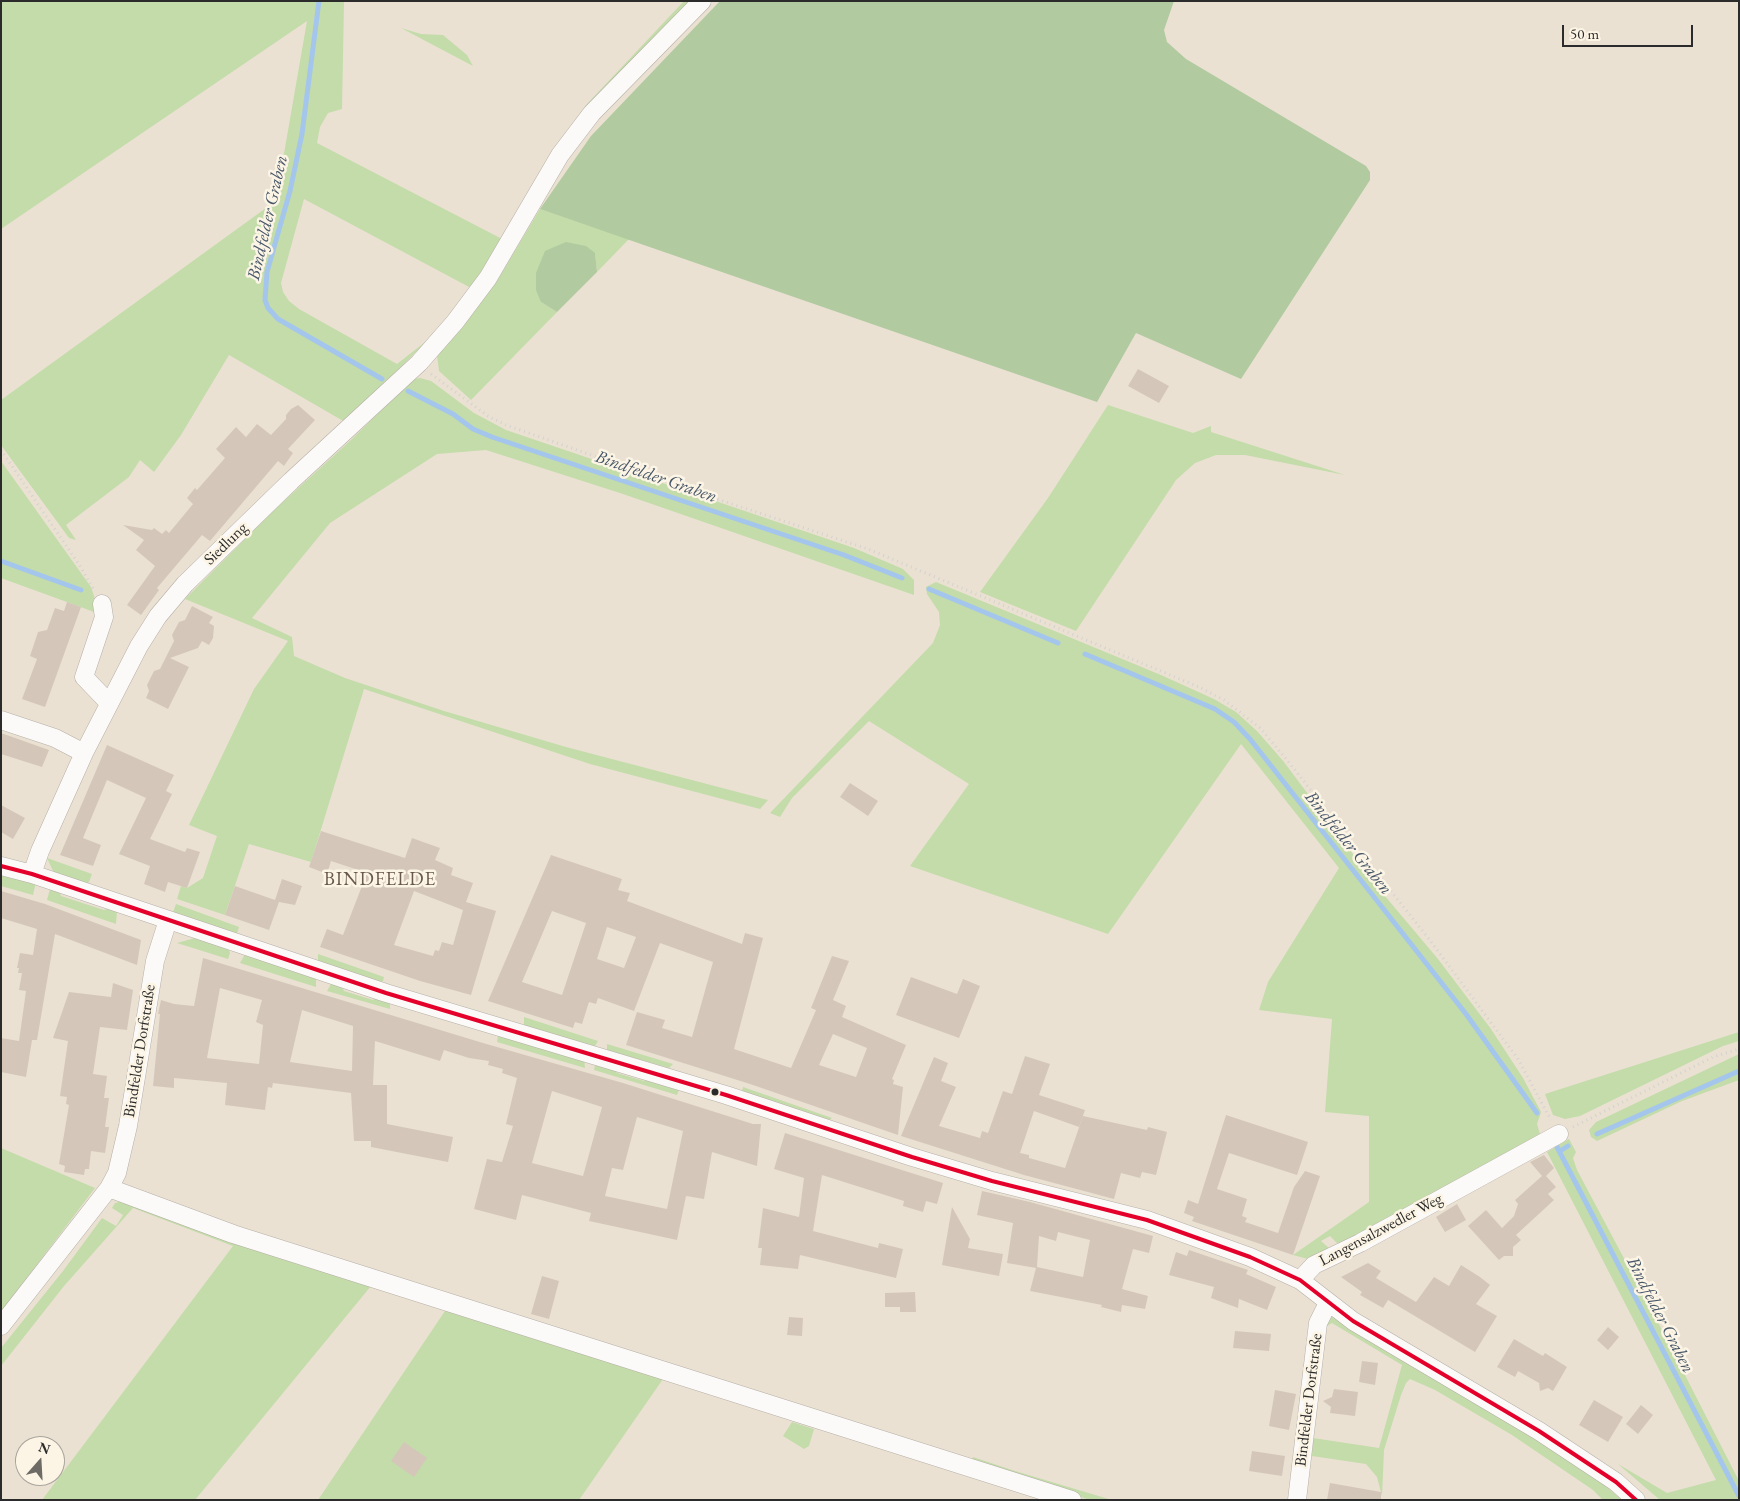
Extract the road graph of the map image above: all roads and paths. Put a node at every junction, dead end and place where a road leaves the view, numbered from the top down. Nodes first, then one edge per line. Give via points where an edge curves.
1 (702, 1) edge
2 (416, 367) junction
3 (1, 450) edge
4 (102, 604) joint
5 (109, 703) junction
6 (1, 720) edge
7 (84, 754) junction
8 (1, 866) edge
9 (32, 874) junction
10 (168, 920) junction
11 (1739, 1048) edge
12 (1559, 1134) junction
13 (111, 1185) junction
14 (1300, 1280) junction
15 (1328, 1303) junction
16 (1, 1326) edge
17 (1072, 1500) edge
18 (1297, 1500) edge
19 (1636, 1500) edge

1 - 2 street, Siedlung via 592,113 560,155 488,278
2 - 5 street, Siedlung via 185,584 158,616
2 - 12 path via 506,425 695,492 868,548 1224,700 1265,734 1429,939 1518,1059
3 - 4 path
4 - 5 street via 104,618 84,677
5 - 7 street, Siedlung
6 - 7 street via 55,738
7 - 9 street, Siedlung
8 - 9 street
9 - 10 street
10 - 13 street, Bindfelder Dorfstraße via 155,961 128,1126 120,1163
10 - 14 street via 386,993 726,1095 912,1157 1147,1220 1250,1257
11 - 12 path via 1713,1057
12 - 14 street, Langensalzwedler Weg via 1314,1265
13 - 16 street, Bindfelder Dorfstraße
13 - 17 street via 233,1234
14 - 15 street, Langensalzwedler Weg
15 - 18 street, Bindfelder Dorfstraße via 1318,1323
15 - 19 street, Langensalzwedler Weg via 1539,1431 1616,1482

